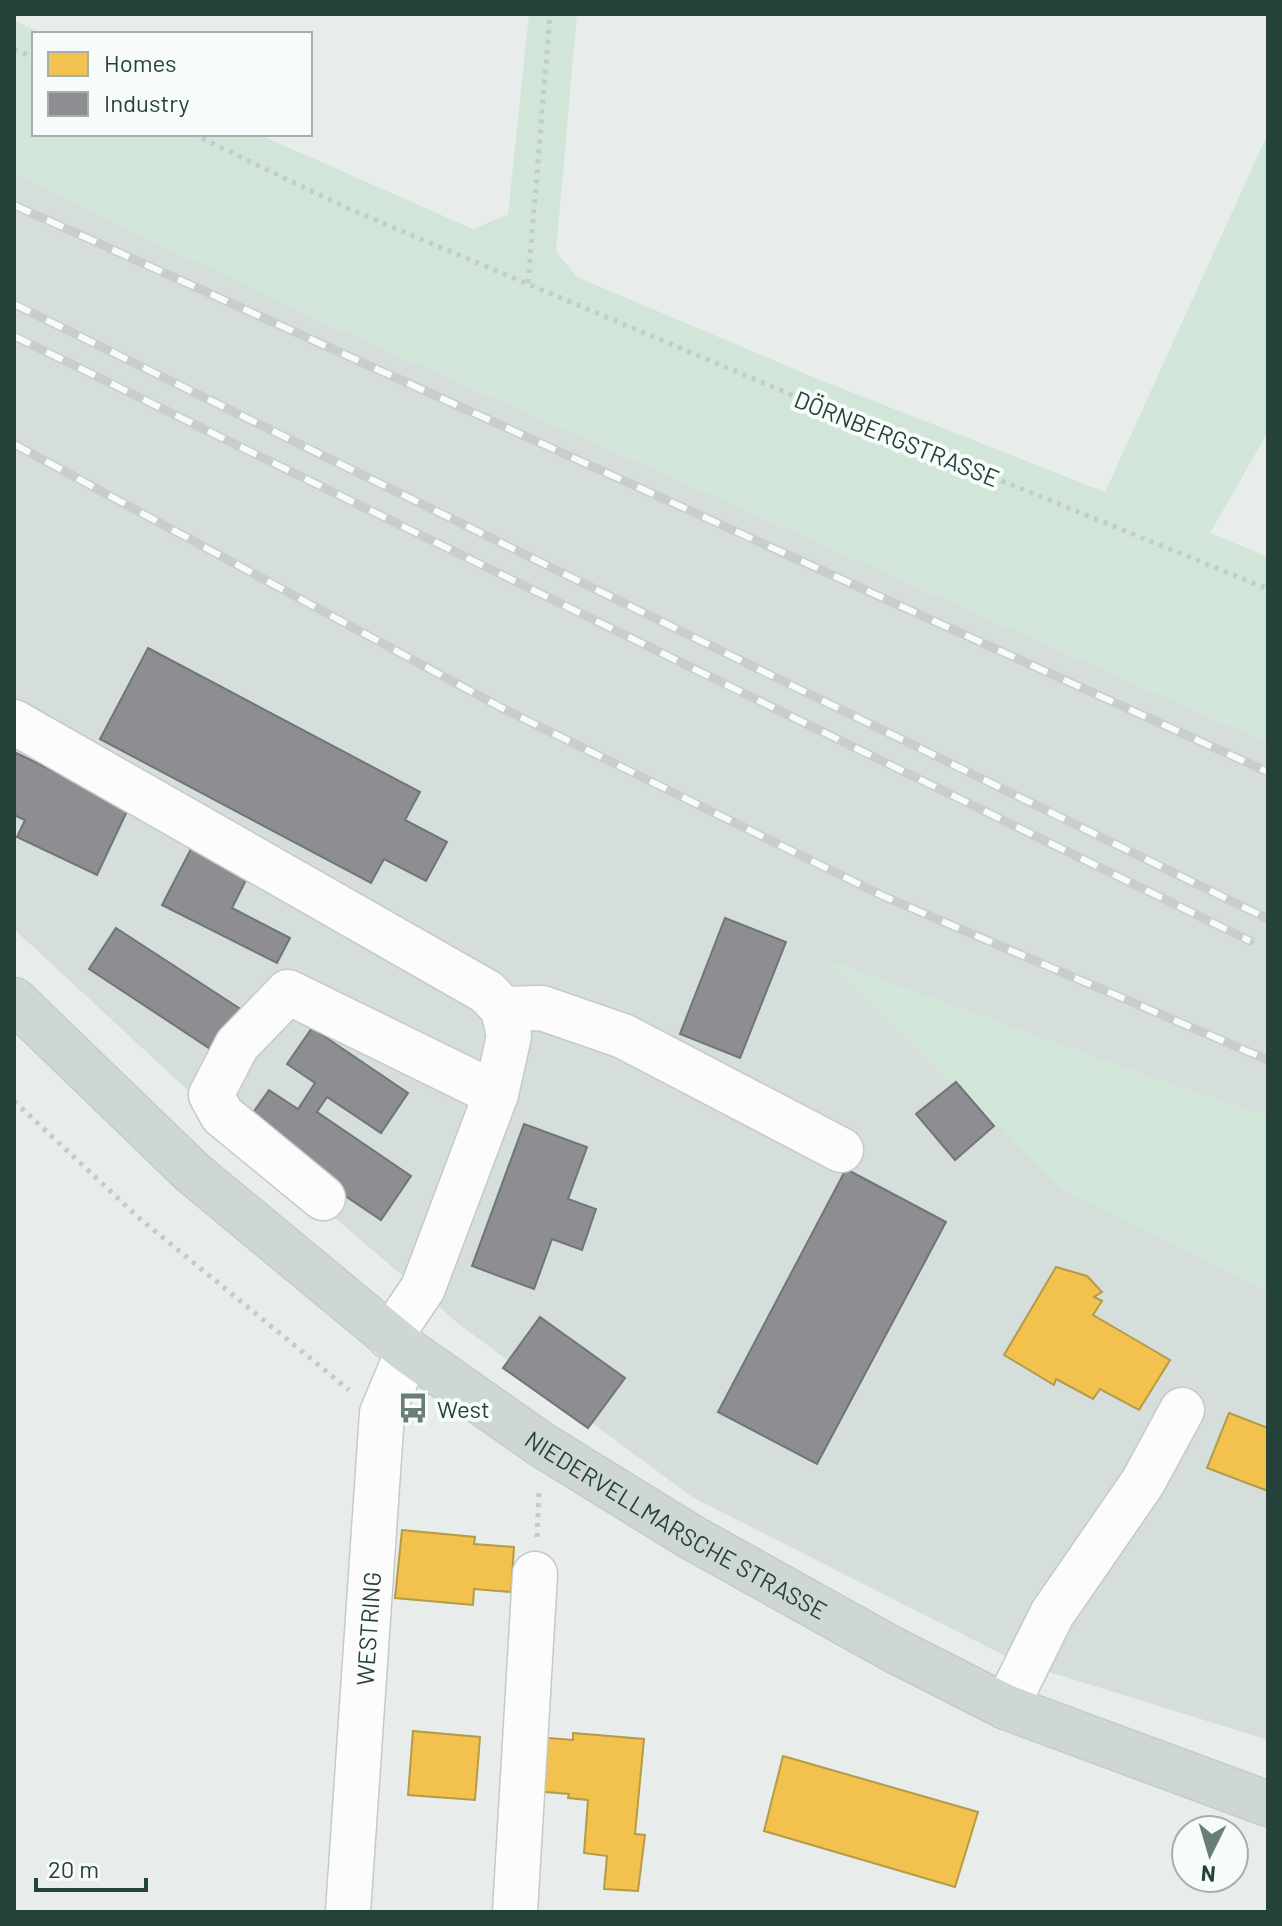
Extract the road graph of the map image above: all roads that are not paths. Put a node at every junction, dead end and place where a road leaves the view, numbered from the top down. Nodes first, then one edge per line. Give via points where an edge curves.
1 (14, 722) edge
2 (14, 1000) edge
3 (503, 1009) junction
4 (496, 1094) junction
5 (841, 1150) dead end
6 (323, 1198) dead end
7 (399, 1344) junction
8 (1182, 1410) dead end
9 (535, 1574) road end
10 (1006, 1707) junction
11 (1268, 1804) edge
12 (348, 1912) edge
13 (515, 1912) edge

1 - 3 street via 487,992
2 - 7 main road, NIEDERVELLMARSCHE STRASSE via 193,1173
3 - 4 street, WESTRING via 509,1036
3 - 5 street via 542,1008 623,1036
4 - 6 street via 288,992 237,1045 211,1095 222,1115
4 - 7 street, WESTRING
7 - 10 main road, NIEDERVELLMARSCHE STRASSE via 542,1445 704,1545
7 - 12 street, WESTRING via 382,1413
8 - 10 street via 1143,1482 1052,1614
9 - 13 street
10 - 11 main road, NIEDERVELLMARSCHE STRASSE

